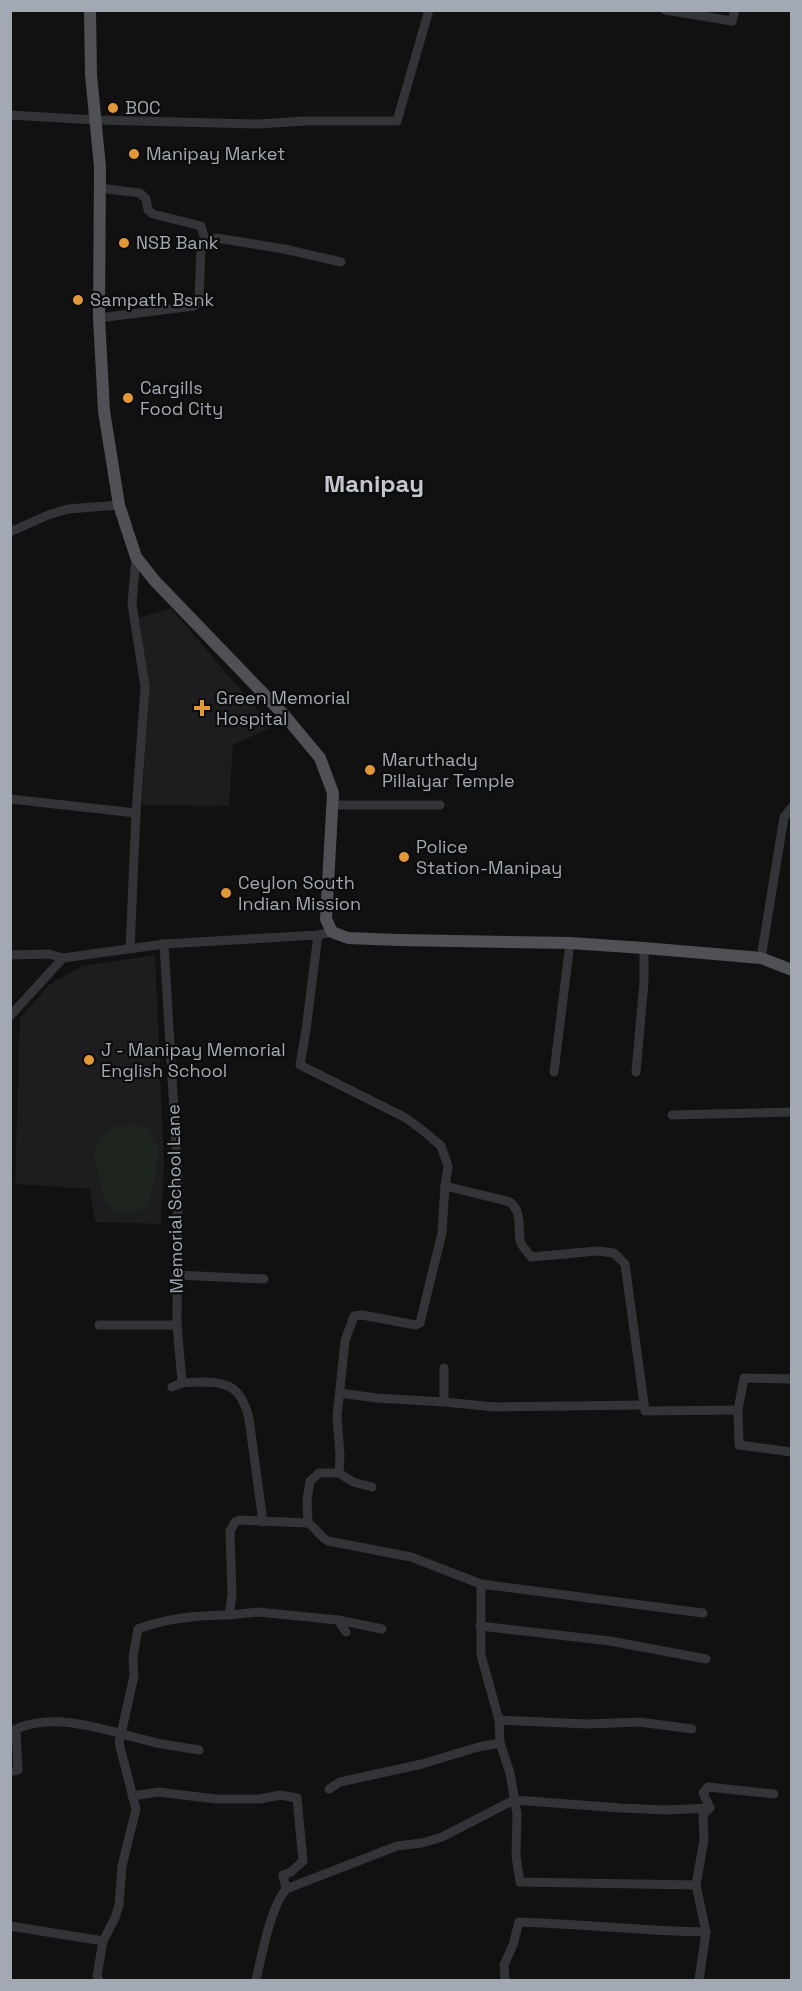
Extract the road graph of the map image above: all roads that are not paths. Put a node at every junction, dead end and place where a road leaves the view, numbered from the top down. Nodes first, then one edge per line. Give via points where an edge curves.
1 (90, 10) edge
2 (429, 10) edge
3 (665, 10) edge
4 (735, 10) edge
5 (10, 115) edge
6 (96, 120) junction
7 (99, 188) junction
8 (205, 240) junction
9 (341, 262) dead end
10 (99, 318) junction
11 (119, 505) junction
12 (10, 532) edge
13 (136, 557) junction
14 (10, 799) edge
15 (333, 805) junction
16 (440, 805) dead end
17 (792, 807) edge
18 (136, 813) junction
19 (332, 933) junction
20 (318, 935) junction
21 (570, 943) junction
22 (164, 944) junction
23 (130, 948) junction
24 (644, 948) junction
25 (10, 955) edge
26 (63, 958) junction
27 (761, 958) junction
28 (792, 970) edge
29 (10, 1016) edge
30 (554, 1072) dead end
31 (636, 1072) dead end
32 (792, 1112) edge
33 (672, 1115) dead end
34 (445, 1186) junction
35 (176, 1275) junction
36 (264, 1279) dead end
37 (99, 1325) dead end
38 (177, 1325) junction
39 (444, 1368) dead end
40 (792, 1379) edge
41 (340, 1393) junction
42 (444, 1402) junction
43 (644, 1405) junction
44 (738, 1410) junction
45 (792, 1452) edge
46 (339, 1473) junction
47 (372, 1487) dead end
48 (263, 1521) junction
49 (308, 1523) junction
50 (481, 1584) junction
51 (704, 1613) dead end
52 (229, 1615) junction
53 (338, 1620) junction
54 (480, 1626) junction
55 (382, 1629) dead end
56 (346, 1632) dead end
57 (706, 1659) dead end
58 (499, 1720) junction
59 (692, 1730) dead end
60 (120, 1732) junction
61 (500, 1743) junction
62 (199, 1750) dead end
63 (10, 1772) edge
64 (329, 1790) dead end
65 (774, 1794) dead end
66 (132, 1796) junction
67 (514, 1800) junction
68 (710, 1808) junction
69 (696, 1885) junction
70 (286, 1889) junction
71 (10, 1926) edge
72 (706, 1932) junction
73 (103, 1941) junction
74 (99, 1980) edge
75 (256, 1980) edge
76 (505, 1980) edge
77 (699, 1980) edge

1 - 6 main road
2 - 6 street via 397,121 258,124
3 - 4 street via 732,21
5 - 6 street
6 - 7 main road
7 - 8 street via 140,193 153,214 201,226
7 - 10 main road
8 - 9 street via 251,243
8 - 10 street via 201,248 198,301 194,306
10 - 11 main road via 104,411
11 - 12 street via 69,509
11 - 13 main road
13 - 15 main road via 320,758 333,793
13 - 18 street via 132,604 145,687
14 - 18 street
15 - 16 street
15 - 19 main road via 326,919
17 - 27 street via 784,817
18 - 23 street
19 - 20 street
19 - 21 main road via 348,938
20 - 22 street
20 - 34 street via 300,1065 406,1118 426,1133 441,1146 448,1166
21 - 24 main road
21 - 30 street
22 - 23 street
22 - 35 street, Memorial School Lane via 178,1178
23 - 26 street
24 - 27 main road
24 - 31 street
25 - 26 street via 49,954
26 - 29 street
27 - 28 main road
32 - 33 street
34 - 41 street via 442,1233 420,1323 354,1316 345,1341
34 - 43 street via 510,1202 520,1222 520,1242 531,1257 597,1251 614,1253 625,1264
35 - 36 street
35 - 38 street, Memorial School Lane
37 - 38 street
38 - 48 street, Memorial School Lane via 177,1384 218,1381 240,1396 246,1408
39 - 42 street
40 - 44 street via 744,1378
41 - 42 street
41 - 46 street
42 - 43 street via 495,1407
43 - 44 street via 645,1411
44 - 45 street via 738,1445
46 - 47 street
46 - 49 street via 319,1473 310,1481
48 - 49 street
48 - 52 street via 239,1520 232,1524
49 - 50 street via 328,1541 411,1557
50 - 51 street
50 - 54 street
52 - 53 street via 258,1611
52 - 60 street via 198,1616 138,1629 134,1676
53 - 55 street
53 - 56 street
54 - 57 street via 610,1641
54 - 58 street via 481,1655
58 - 59 street via 640,1722
58 - 61 street
60 - 62 street
60 - 63 street via 58,1721 24,1725 16,1729 18,1770
60 - 66 street via 118,1743
61 - 64 street via 340,1782
61 - 67 street
65 - 68 street via 708,1787 703,1792
66 - 70 street via 158,1792 216,1799 280,1795 297,1798 303,1861 283,1875
66 - 73 street via 136,1809 122,1866 119,1905
67 - 68 street via 666,1810
67 - 69 street via 520,1882
67 - 70 street via 442,1837 397,1846
68 - 69 street via 703,1814 704,1840
69 - 72 street
70 - 75 street via 279,1898
71 - 73 street
72 - 76 street via 519,1922 504,1965
72 - 77 street
73 - 74 street

